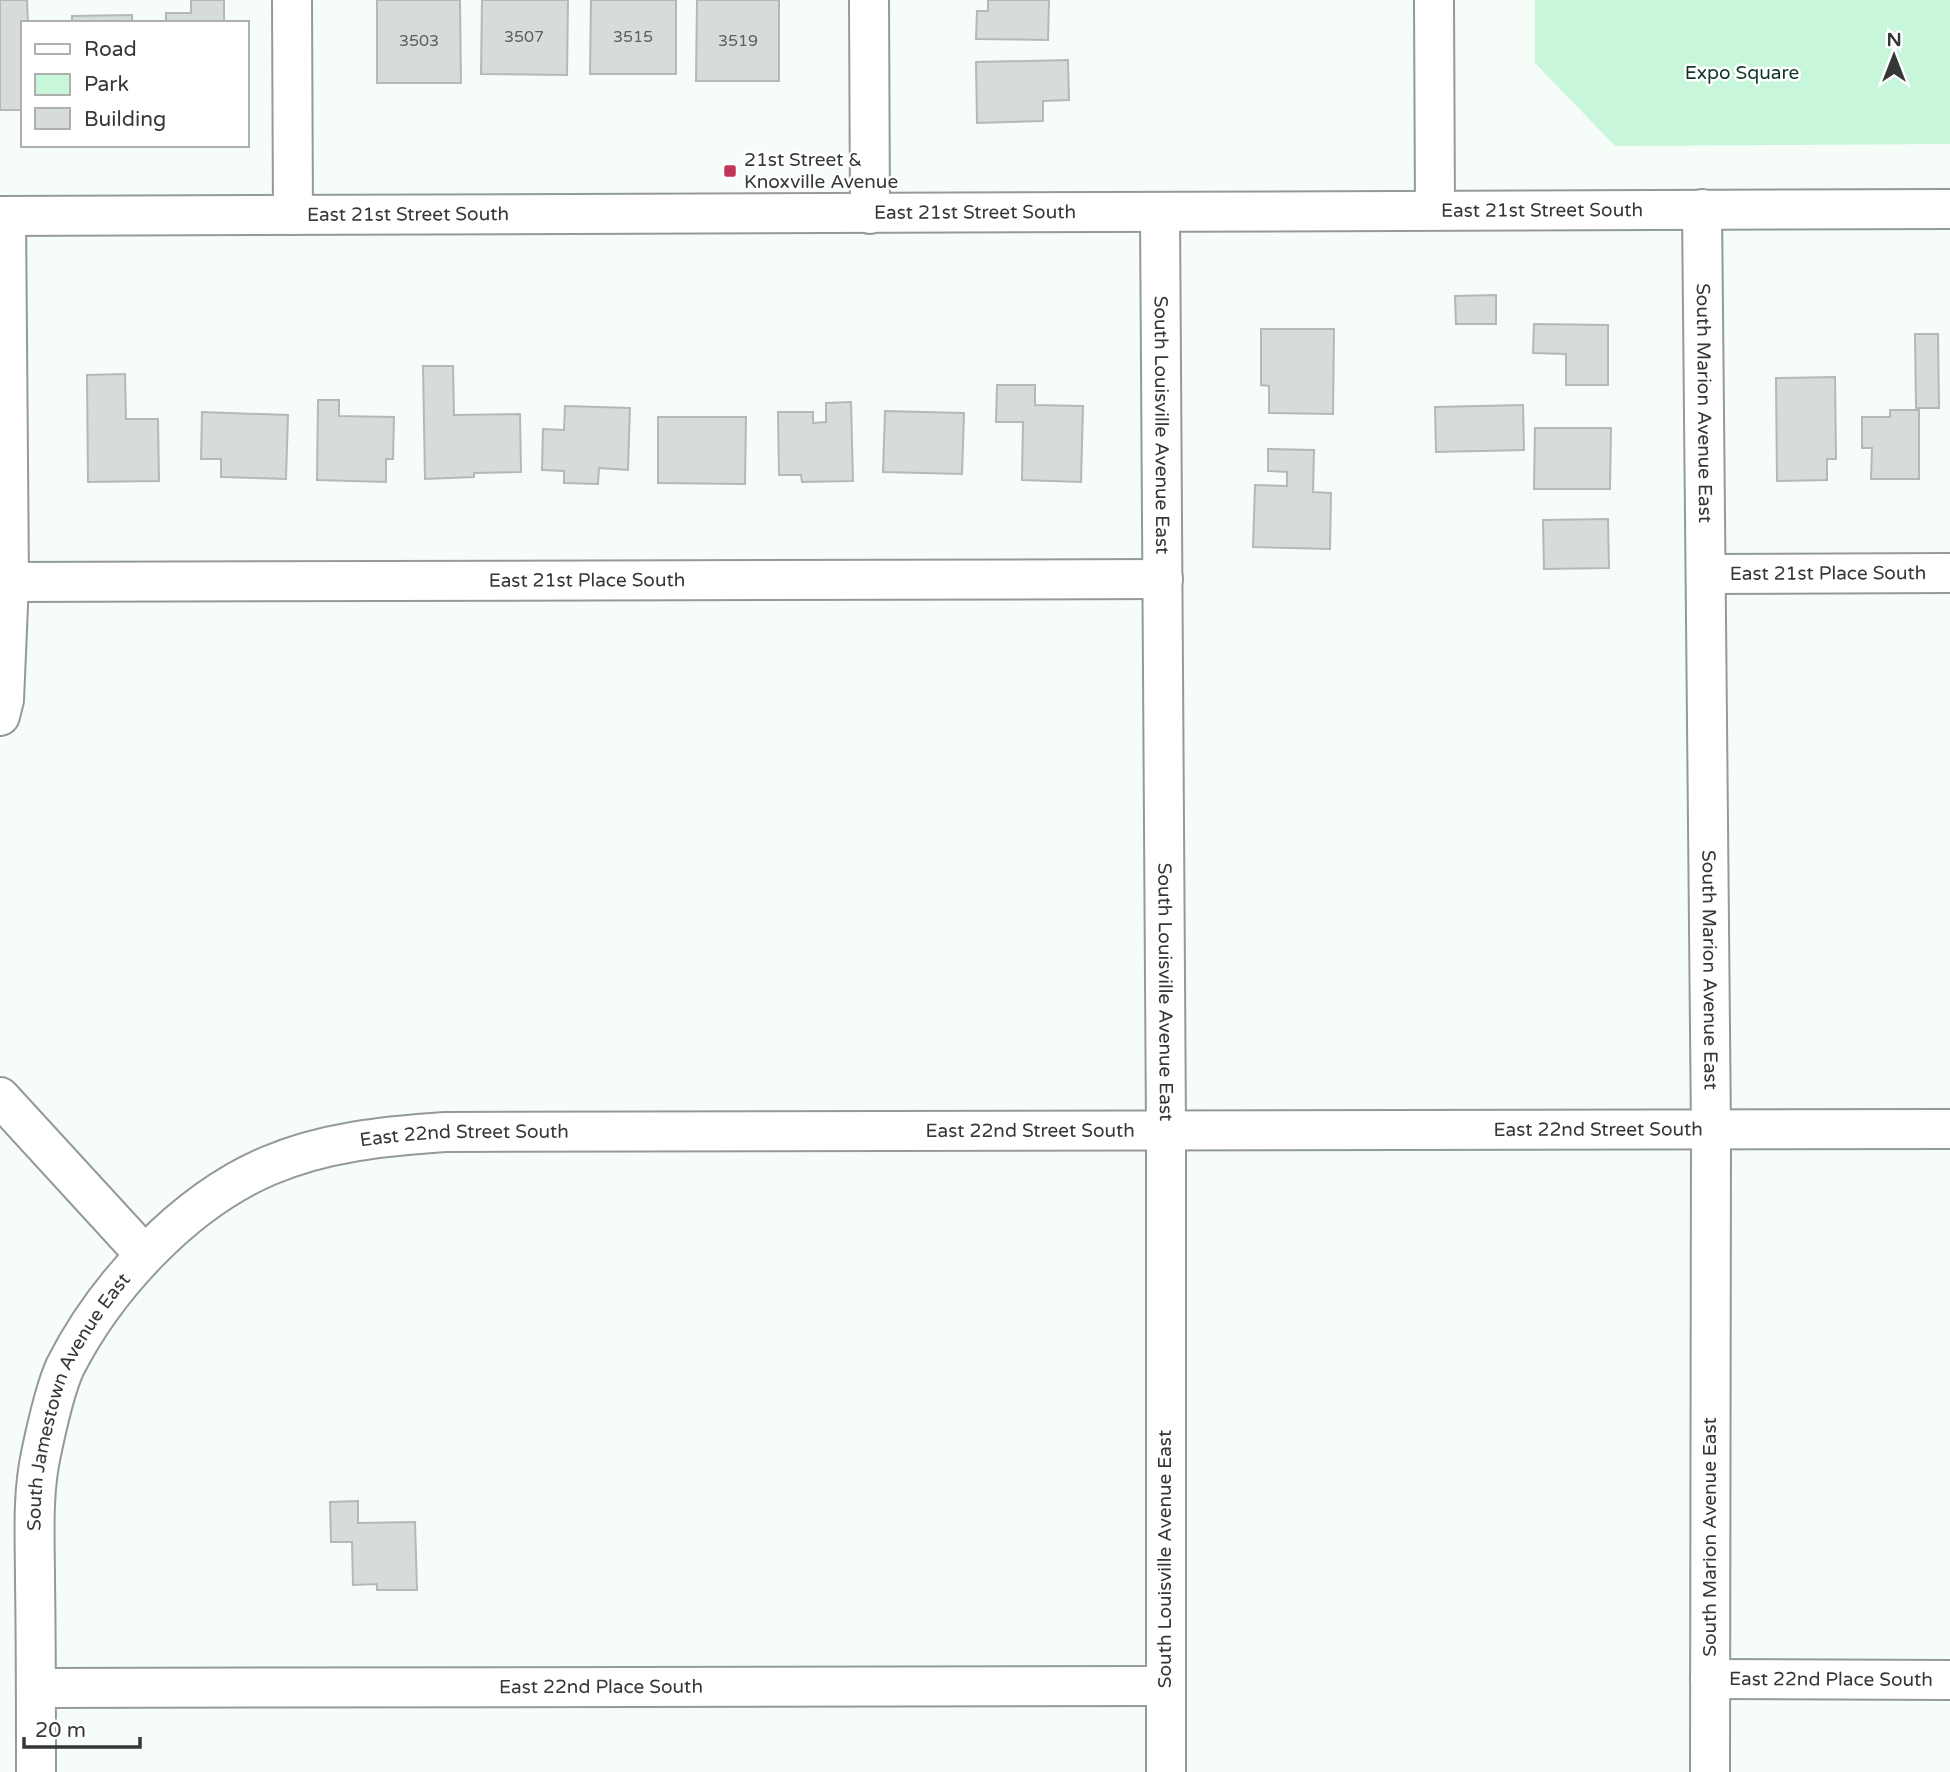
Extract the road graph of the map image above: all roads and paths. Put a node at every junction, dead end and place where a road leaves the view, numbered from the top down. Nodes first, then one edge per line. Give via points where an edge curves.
1 (292, 0) edge
2 (869, 0) edge
3 (1434, 0) edge
4 (1702, 209) junction
5 (1950, 209) edge
6 (1435, 210) junction
7 (1160, 213) junction
8 (870, 214) junction
9 (293, 215) junction
10 (3, 216) edge
11 (1950, 573) edge
12 (1707, 574) junction
13 (1163, 579) junction
14 (9, 582) junction
15 (0, 716) edge
16 (0, 1097) edge
17 (1950, 1129) edge
18 (1166, 1131) junction
19 (1711, 1131) junction
20 (144, 1254) junction
21 (1710, 1679) junction
22 (1950, 1680) edge
23 (1165, 1686) junction
24 (36, 1688) junction
25 (36, 1772) edge
26 (1166, 1772) edge
27 (1710, 1772) edge

1 - 9 street
2 - 8 street
3 - 6 street
4 - 5 street, East 21st Street South
4 - 6 street, East 21st Street South
4 - 12 street, South Marion Avenue East
6 - 7 street, East 21st Street South
7 - 8 street, East 21st Street South
7 - 13 street, South Louisville Avenue East
8 - 9 street, East 21st Street South
9 - 10 street, East 21st Street South
10 - 14 street
11 - 12 street, East 21st Place South
12 - 19 street, South Marion Avenue East
13 - 14 street, East 21st Place South
13 - 18 street, South Louisville Avenue East
14 - 15 street
16 - 20 street, South Jamestown Avenue East
17 - 19 street, East 22nd Street South
18 - 19 street, East 22nd Street South
18 - 20 street, East 22nd Street South via 445,1132 382,1136 325,1147 268,1166 215,1195
18 - 23 street, South Louisville Avenue East
19 - 21 street, South Marion Avenue East
20 - 24 street, South Jamestown Avenue East via 106,1302 64,1370 40,1456 35,1513
21 - 22 street, East 22nd Place South
21 - 27 street, South Marion Avenue East
23 - 24 street, East 22nd Place South
23 - 26 street, South Louisville Avenue East
24 - 25 street, South Jamestown Avenue East

